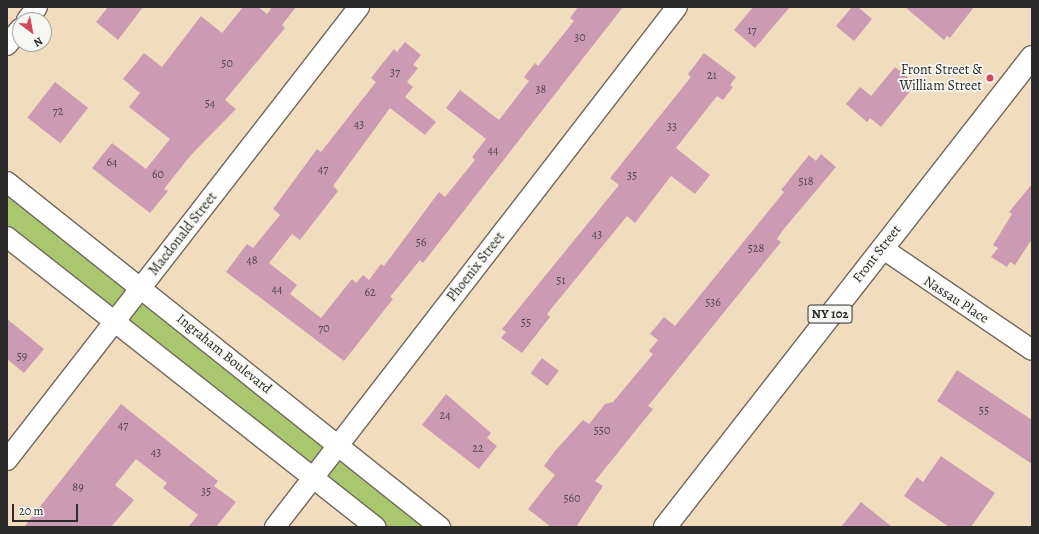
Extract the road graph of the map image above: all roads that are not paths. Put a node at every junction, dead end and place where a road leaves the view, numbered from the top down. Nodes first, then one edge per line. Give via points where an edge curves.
1 (359, 7) edge
2 (677, 7) edge
3 (1032, 57) edge
4 (7, 182) edge
5 (7, 237) edge
6 (882, 248) junction
7 (141, 288) junction
8 (114, 322) junction
9 (1032, 350) edge
10 (338, 444) junction
11 (7, 460) edge
12 (313, 478) junction
13 (274, 527) edge
14 (374, 527) edge
15 (440, 527) edge
16 (665, 527) edge

1 - 7 street, Macdonald Street
2 - 10 street, Phoenix Street
3 - 6 main road, Front Street / NY 102
4 - 7 street, Ingraham Boulevard
5 - 8 street
6 - 9 street, Nassau Place
6 - 16 main road, Front Street / NY 102
7 - 8 street, Macdonald Street
7 - 10 street, Ingraham Boulevard
8 - 11 street, Macdonald Street
8 - 12 street
10 - 12 street, Phoenix Street
10 - 15 street, Ingraham Boulevard
12 - 13 street, Phoenix Street
12 - 14 street

